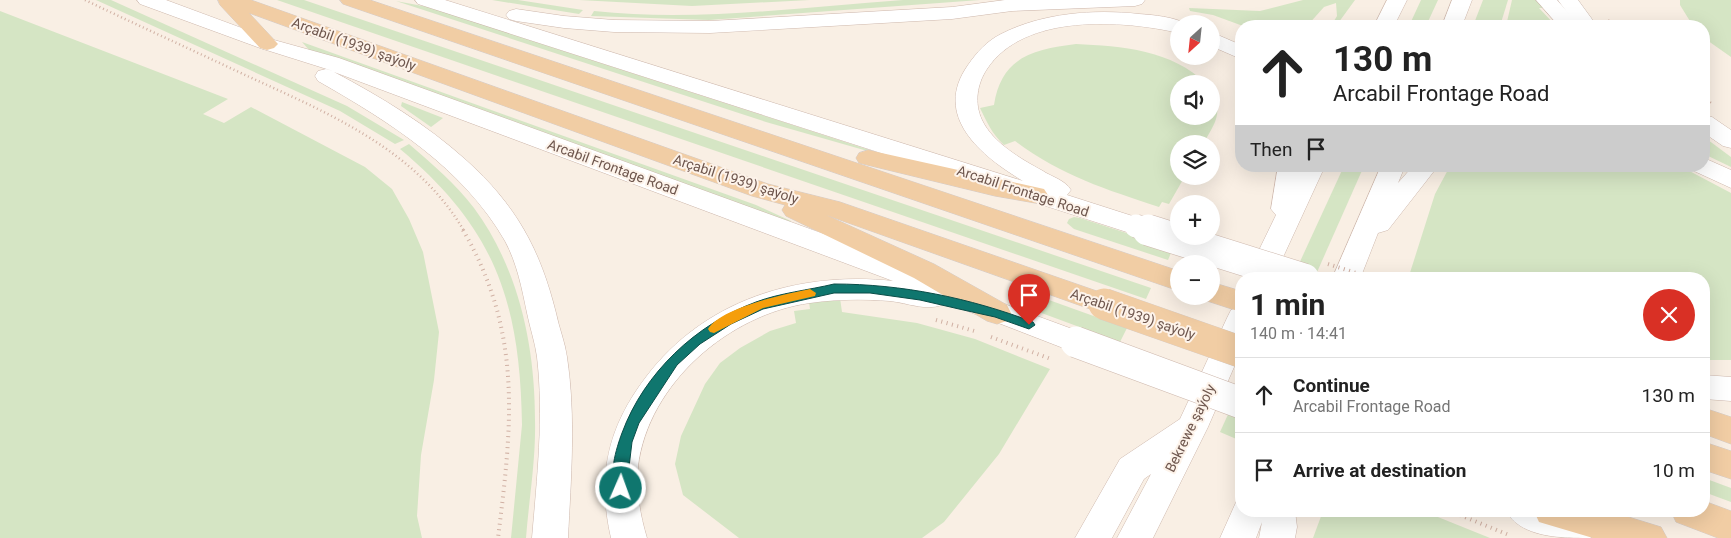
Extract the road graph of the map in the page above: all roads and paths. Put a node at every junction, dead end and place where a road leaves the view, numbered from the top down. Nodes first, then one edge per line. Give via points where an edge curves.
1 (84, 0) edge
2 (147, 0) edge
3 (226, 0) edge
4 (232, 0) edge
5 (350, 0) edge
6 (424, 0) edge
7 (440, 0) edge
8 (1060, 0) edge
9 (1135, 0) edge
10 (1397, 0) edge
11 (1462, 0) edge
12 (1546, 0) edge
13 (1568, 0) edge
14 (1012, 5) junction
15 (1387, 20) edge
16 (1454, 20) edge
17 (1564, 20) edge
18 (1583, 20) edge
19 (1170, 25) edge
20 (1220, 42) edge
21 (267, 44) junction
22 (1235, 50) edge
23 (1710, 126) edge
24 (1731, 141) edge
25 (781, 145) junction
26 (1710, 170) edge
27 (1288, 172) edge
28 (1310, 172) edge
29 (1391, 172) edge
30 (1421, 172) edge
31 (1731, 180) edge
32 (761, 190) junction
33 (1035, 195) junction
34 (1130, 224) junction
35 (1283, 224) junction
36 (1359, 248) junction
37 (1262, 272) edge
38 (1282, 272) edge
39 (1349, 272) edge
40 (1170, 278) edge
41 (1220, 295) edge
42 (1235, 300) edge
43 (997, 313) junction
44 (1235, 331) edge
45 (1235, 350) edge
46 (1710, 387) edge
47 (1731, 389) edge
48 (1235, 401) edge
49 (1710, 413) edge
50 (1731, 420) edge
51 (1710, 423) edge
52 (1192, 427) junction
53 (1731, 431) edge
54 (1710, 458) edge
55 (1731, 465) edge
56 (1247, 517) edge
57 (1279, 517) edge
58 (1465, 517) edge
59 (1534, 517) edge
60 (1554, 517) edge
61 (1572, 517) edge
62 (1704, 517) edge
63 (1731, 527) edge
64 (498, 538) edge
65 (550, 538) edge
66 (629, 538) edge
67 (1093, 538) edge
68 (1135, 538) edge
69 (1238, 538) edge
70 (1277, 538) edge
71 (1516, 538) edge
72 (1573, 538) edge
73 (1612, 538) edge
74 (1649, 538) edge

1 - 64 path via 350,125 417,172 455,215 492,288 508,361 510,427
2 - 21 main road, Arcabil Frontage Road
3 - 21 main road
4 - 32 main road, Arçabil (1939) şaýoly
5 - 25 main road
6 - 33 main road, Arcabil Frontage Road
7 - 14 main road via 564,22 674,28 952,13
8 - 14 main road
9 - 14 main road
10 - 15 main road
11 - 16 main road
12 - 17 main road
13 - 18 main road
19 - 34 main road via 1139,19 1093,17 1041,26 1012,36 988,53 973,70 966,90 973,125 1001,156 1053,188
20 - 22 main road
21 - 43 main road, Arcabil Frontage Road via 331,63 862,258
21 - 65 main road via 370,100 422,135 456,163 492,201 519,242 537,294 552,356 556,433
23 - 24 main road
25 - 33 main road via 824,148
25 - 40 main road
26 - 31 main road
27 - 35 main road
28 - 35 main road
29 - 36 main road
30 - 36 main road
32 - 43 main road via 813,220 924,270
32 - 45 main road, Arçabil (1939) şaýoly, bridge via 831,208
33 - 34 main road, Arcabil Frontage Road
34 - 38 main road, bridge
35 - 37 main road
36 - 39 main road
41 - 42 main road
43 - 48 main road, Arcabil Frontage Road, bridge
43 - 66 main road via 870,288 834,289 760,305 726,320 673,362 633,422 620,471 622,505
44 - 52 main road, Bekrewe şaýoly
46 - 47 main road
49 - 50 main road
51 - 53 main road
52 - 67 main road via 1132,469
52 - 68 main road, Bekrewe şaýoly
54 - 55 main road
56 - 69 main road
57 - 70 main road
58 - 71 path
59 - 72 main road
60 - 73 main road
61 - 74 main road
62 - 63 main road

